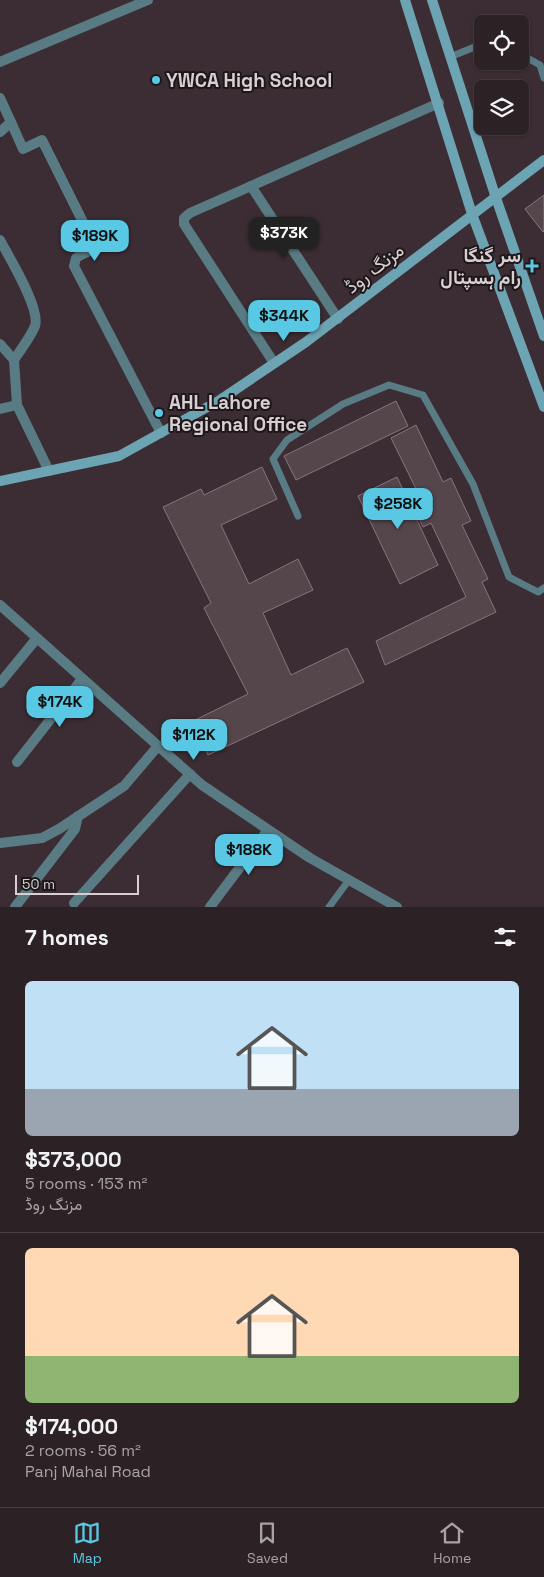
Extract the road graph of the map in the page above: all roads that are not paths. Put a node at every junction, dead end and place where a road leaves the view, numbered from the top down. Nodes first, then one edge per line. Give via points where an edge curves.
1 (148, 0) edge
2 (404, 0) edge
3 (432, 0) edge
4 (474, 47) edge
5 (450, 57) junction
6 (529, 58) edge
7 (0, 62) edge
8 (544, 78) edge
9 (0, 98) edge
10 (439, 103) junction
11 (11, 122) junction
12 (0, 132) edge
13 (544, 160) edge
14 (251, 186) junction
15 (496, 198) junction
16 (472, 214) junction
17 (0, 240) edge
18 (338, 318) junction
19 (544, 336) edge
20 (0, 344) edge
21 (14, 360) junction
22 (274, 364) junction
23 (17, 405) junction
24 (544, 406) edge
25 (0, 409) edge
26 (161, 433) junction
27 (49, 471) junction
28 (0, 481) edge
29 (298, 516) dead end
30 (544, 588) edge
31 (0, 605) edge
32 (37, 638) junction
33 (82, 679) junction
34 (0, 683) edge
35 (158, 746) junction
36 (17, 762) dead end
37 (190, 774) junction
38 (78, 816) junction
39 (268, 830) junction
40 (0, 843) edge
41 (349, 880) junction
42 (74, 903) dead end
43 (14, 907) edge
44 (210, 907) edge
45 (329, 907) edge
46 (397, 907) edge

1 - 7 street
2 - 10 main road
3 - 5 main road
4 - 5 lane
5 - 15 main road
6 - 8 lane via 540,64
9 - 11 street
10 - 14 street
10 - 16 main road
11 - 12 street
11 - 26 street via 23,149 42,140 96,247 76,258 74,266
13 - 15 main road, مزنگ روڈ
14 - 18 street
14 - 22 street via 190,213 184,218 184,224
15 - 16 main road, مزنگ روڈ
15 - 19 main road
16 - 18 main road, مزنگ روڈ
16 - 24 main road
17 - 21 street via 30,299 36,318 35,326
18 - 22 main road, مزنگ روڈ
20 - 21 street
21 - 23 street
22 - 26 main road, مزنگ روڈ via 220,400
23 - 25 street
23 - 27 street
26 - 27 main road, مزنگ روڈ via 119,456
27 - 28 main road, مزنگ روڈ
29 - 30 lane via 274,459 278,453 287,440 344,404 389,384 423,395 474,484 509,577 538,592
31 - 32 street
32 - 33 street
32 - 34 street
33 - 35 street
33 - 36 street
35 - 37 street
35 - 38 street via 124,786
37 - 39 street
37 - 42 street
38 - 40 street via 42,838
38 - 43 street via 75,830
39 - 41 street
39 - 44 street
41 - 45 lane
41 - 46 street

